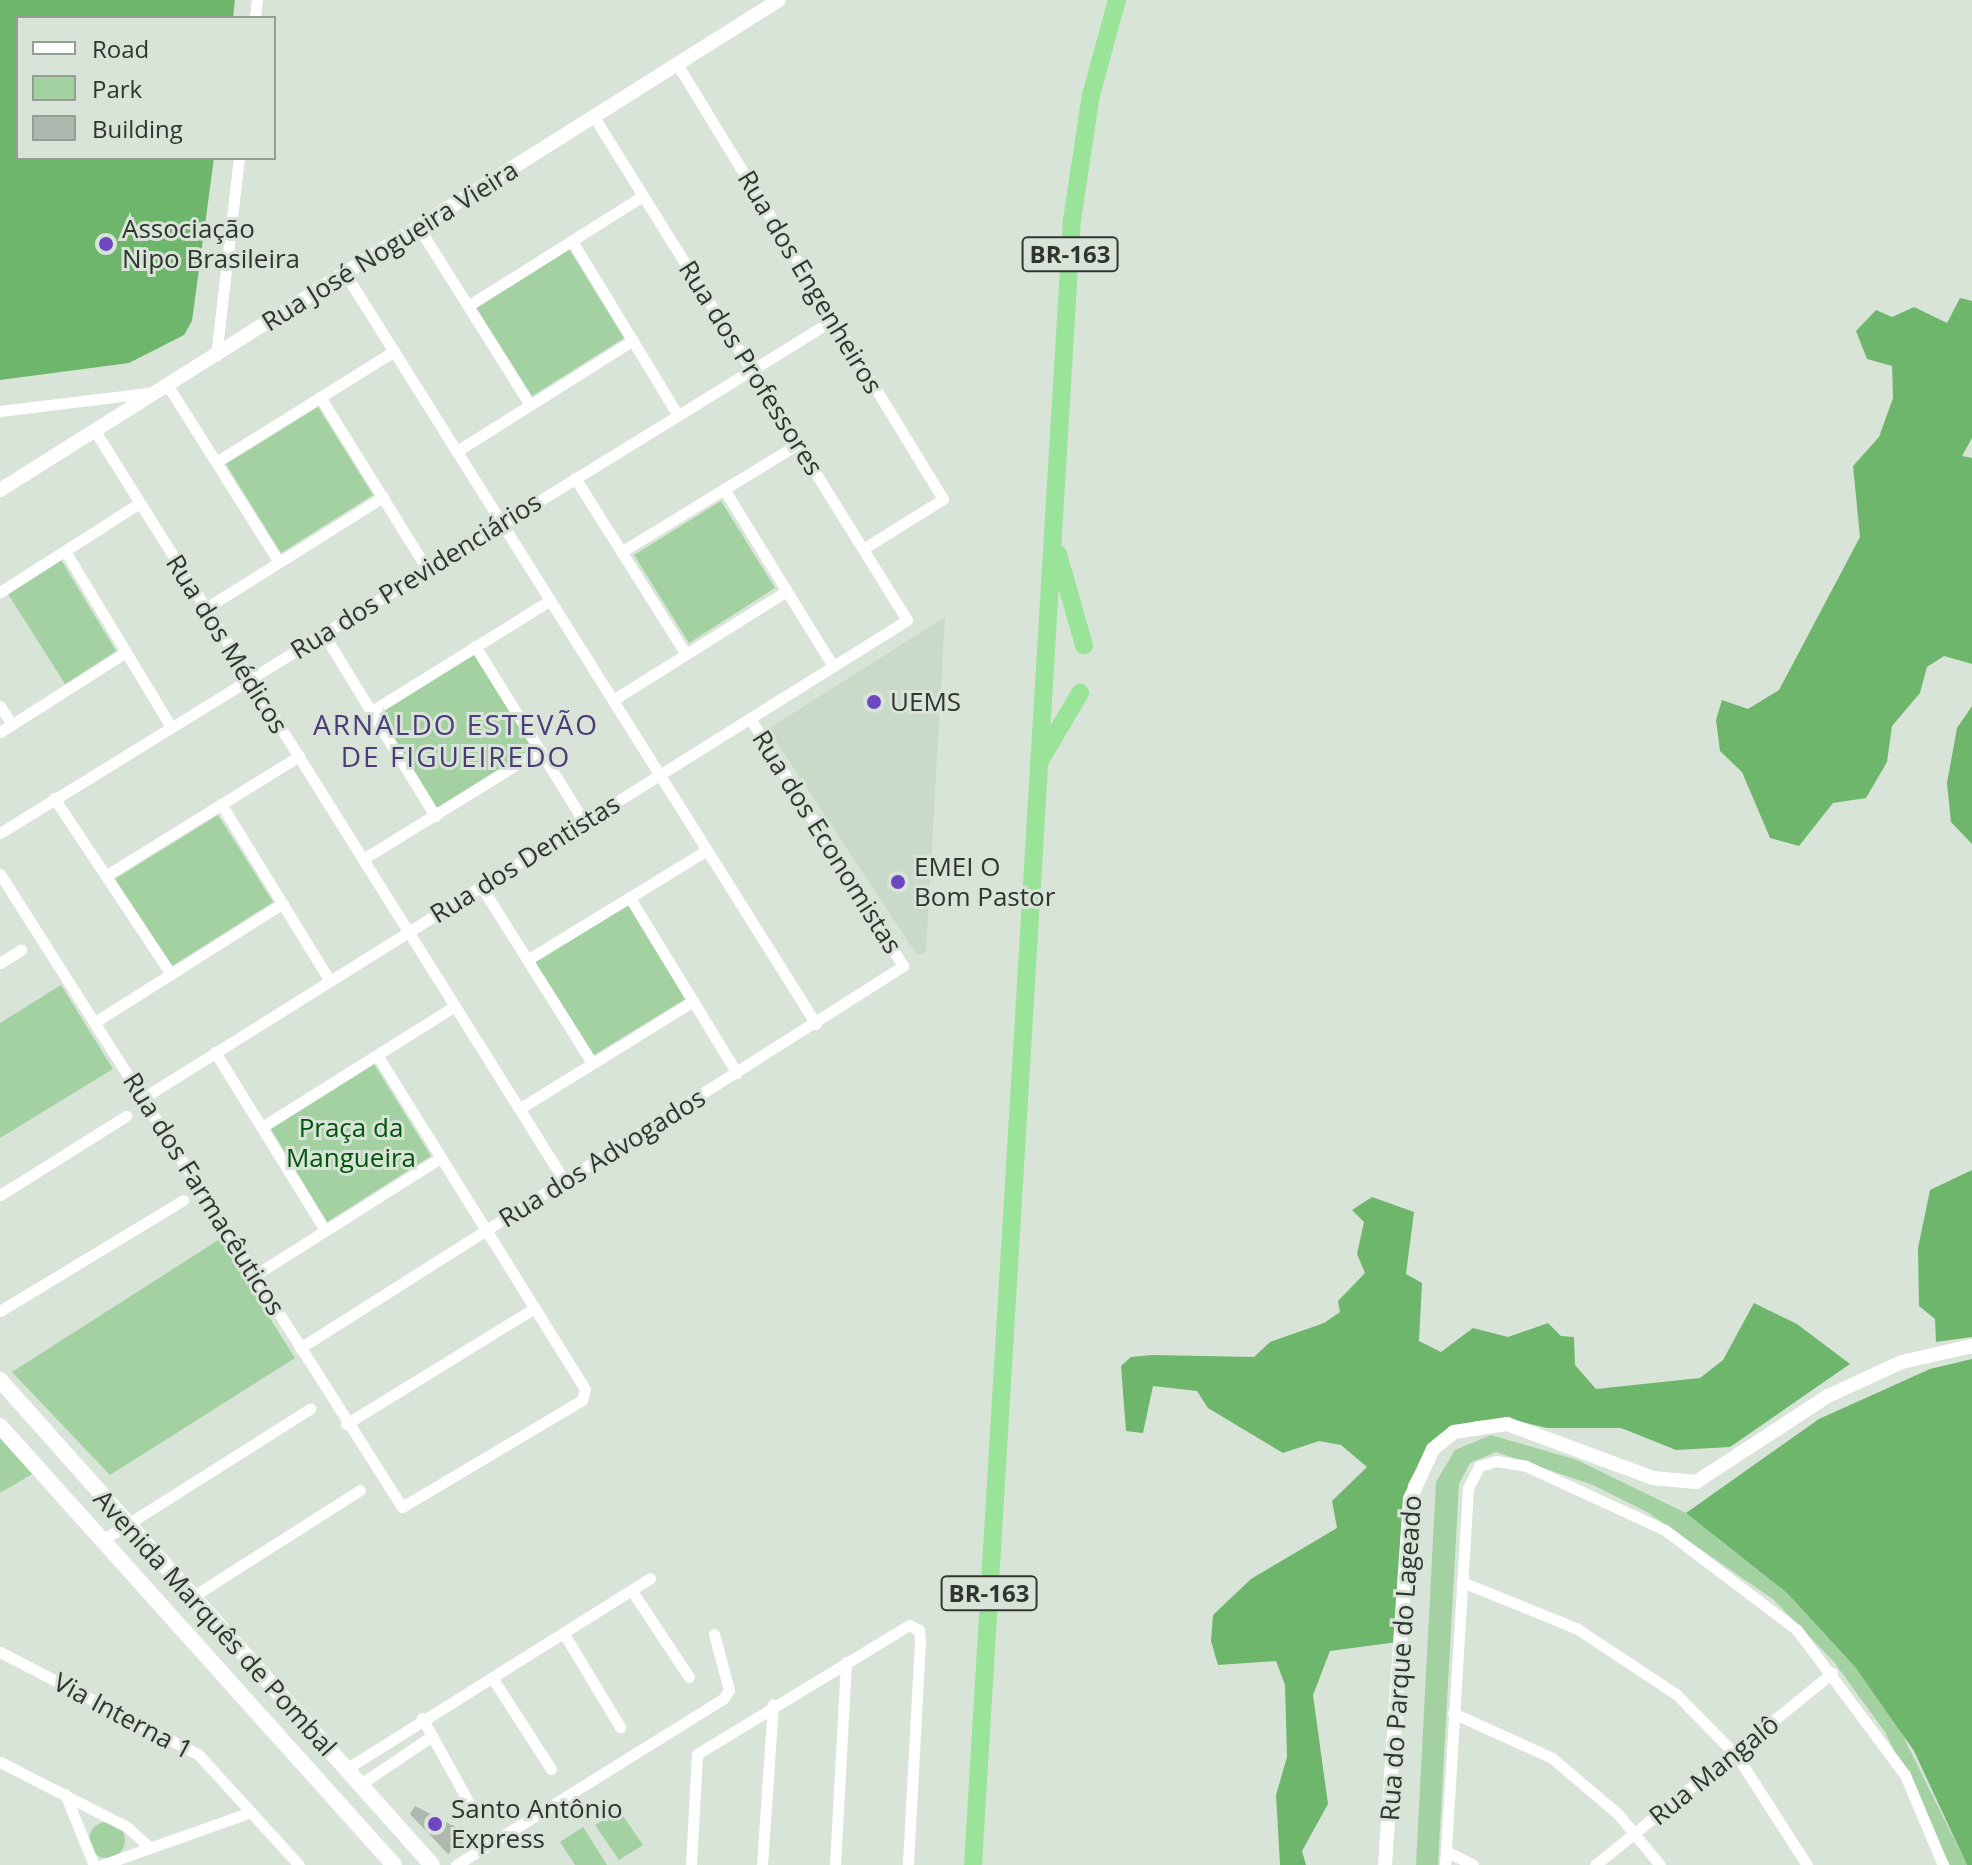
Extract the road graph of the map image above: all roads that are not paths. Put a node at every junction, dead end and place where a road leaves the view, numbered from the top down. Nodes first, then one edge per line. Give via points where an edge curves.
1 (779, 0) edge
2 (1117, 0) edge
3 (677, 64) junction
4 (594, 117) junction
5 (239, 160) edge
6 (643, 196) junction
7 (419, 228) junction
8 (572, 241) junction
9 (346, 275) junction
10 (468, 306) junction
11 (833, 320) junction
12 (633, 340) junction
13 (394, 351) junction
14 (216, 356) junction
15 (752, 370) junction
16 (163, 389) junction
17 (320, 397) junction
18 (530, 405) junction
19 (0, 411) edge
20 (678, 415) junction
21 (95, 431) junction
22 (798, 444) junction
23 (457, 451) junction
24 (216, 462) junction
25 (575, 478) junction
26 (724, 489) junction
27 (0, 490) edge
28 (383, 497) junction
29 (138, 504) junction
30 (1051, 512) junction
31 (502, 523) junction
32 (863, 549) junction
33 (65, 551) junction
34 (621, 552) junction
35 (279, 562) junction
36 (427, 569) junction
37 (787, 591) junction
38 (0, 592) edge
39 (550, 600) junction
40 (206, 608) junction
41 (907, 620) joint
42 (323, 633) junction
43 (1084, 645) dead end
44 (475, 646) junction
45 (126, 652) junction
46 (686, 654) junction
47 (833, 666) junction
48 (250, 678) junction
49 (1080, 693) dead end
50 (613, 700) junction
51 (0, 706) edge
52 (372, 711) junction
53 (750, 718) junction
54 (12, 725) junction
55 (171, 727) junction
56 (0, 732) edge
57 (540, 750) junction
58 (299, 756) junction
59 (1040, 759) junction
60 (660, 775) junction
61 (54, 798) junction
62 (221, 804) junction
63 (435, 816) junction
64 (584, 822) junction
65 (0, 833) edge
66 (707, 850) junction
67 (363, 859) junction
68 (0, 874) edge
69 (107, 875) junction
70 (481, 886) junction
71 (630, 898) junction
72 (283, 903) junction
73 (408, 932) junction
74 (21, 950) dead end
75 (527, 960) junction
76 (0, 963) edge
77 (903, 966) joint
78 (171, 974) junction
79 (330, 981) junction
80 (693, 1001) junction
81 (455, 1006) junction
82 (95, 1022) junction
83 (816, 1024) junction
84 (215, 1052) junction
85 (377, 1055) junction
86 (592, 1063) junction
87 (737, 1073) junction
88 (143, 1098) junction
89 (519, 1109) junction
90 (126, 1116) dead end
91 (262, 1127) junction
92 (440, 1158) junction
93 (565, 1182) junction
94 (0, 1195) edge
95 (183, 1200) dead end
96 (325, 1230) junction
97 (485, 1231) junction
98 (255, 1275) junction
99 (533, 1309) junction
100 (0, 1311) edge
101 (1972, 1346) edge
102 (300, 1348) junction
103 (0, 1380) edge
104 (310, 1409) dead end
105 (346, 1424) junction
106 (0, 1426) edge
107 (360, 1490) dead end
108 (126, 1524) junction
109 (104, 1539) junction
110 (650, 1578) dead end
111 (1462, 1582) junction
112 (632, 1591) junction
113 (192, 1597) junction
114 (564, 1634) junction
115 (714, 1634) dead end
116 (0, 1652) edge
117 (846, 1662) junction
118 (254, 1669) junction
119 (1832, 1673) junction
120 (689, 1677) dead end
121 (493, 1679) junction
122 (232, 1687) junction
123 (773, 1704) junction
124 (1453, 1713) junction
125 (422, 1718) junction
126 (620, 1727) dead end
127 (432, 1736) junction
128 (321, 1741) junction
129 (1737, 1756) junction
130 (297, 1759) junction
131 (0, 1762) edge
132 (346, 1769) junction
133 (551, 1769) dead end
134 (359, 1785) junction
135 (65, 1794) junction
136 (95, 1811) junction
137 (251, 1812) junction
138 (474, 1812) dead end
139 (1636, 1833) junction
140 (84, 1843) junction
141 (150, 1848) junction
142 (1446, 1851) junction
143 (94, 1865) edge
144 (102, 1865) edge
145 (299, 1865) edge
146 (394, 1865) edge
147 (432, 1865) edge
148 (456, 1865) edge
149 (691, 1865) edge
150 (762, 1865) edge
151 (835, 1865) edge
152 (908, 1865) edge
153 (973, 1865) edge
154 (1385, 1865) edge
155 (1445, 1865) edge
156 (1473, 1865) edge
157 (1595, 1865) edge
158 (1660, 1865) edge
159 (1807, 1865) edge
160 (1943, 1865) edge

1 - 3 street, Rua José Nogueira Vieira
2 - 30 highway, BR-163 via 1080,156
3 - 4 street, Rua José Nogueira Vieira
3 - 11 street, Rua dos Engenheiros
4 - 6 street, Rua dos Professores
4 - 7 street, Rua José Nogueira Vieira
5 - 14 street
6 - 8 street
6 - 15 street, Rua dos Professores
7 - 9 street, Rua José Nogueira Vieira
7 - 10 street
8 - 10 street
8 - 12 street
9 - 13 street
9 - 14 street, Rua José Nogueira Vieira
10 - 18 street
11 - 15 street, Rua dos Previdenciários
11 - 32 street, Rua dos Engenheiros via 943,499
12 - 18 street
12 - 20 street
13 - 17 street
13 - 23 street
14 - 16 street, Rua José Nogueira Vieira
15 - 20 street, Rua dos Previdenciários
15 - 22 street, Rua dos Professores
16 - 19 street
16 - 21 street, Rua José Nogueira Vieira
16 - 24 street
17 - 24 street
17 - 28 street
18 - 23 street
20 - 25 street, Rua dos Previdenciários
21 - 27 street, Rua José Nogueira Vieira
21 - 29 street, Rua dos Médicos
22 - 26 street
22 - 32 street, Rua dos Professores
23 - 31 street
24 - 35 street
25 - 31 street, Rua dos Previdenciários
25 - 34 street
26 - 34 street
26 - 37 street
28 - 35 street
28 - 36 street
29 - 33 street
29 - 40 street, Rua dos Médicos
30 - 43 highway via 1060,569
30 - 59 highway, BR-163
31 - 36 street, Rua dos Previdenciários
31 - 39 street
32 - 41 street, Rua dos Professores
33 - 38 street
33 - 45 street
34 - 46 street
35 - 40 street
36 - 42 street, Rua dos Previdenciários
37 - 46 street
37 - 47 street
39 - 44 street
39 - 50 street
40 - 48 street, Rua dos Médicos
41 - 47 street, Rua dos Dentistas
42 - 48 street, Rua dos Previdenciários
42 - 52 street
44 - 52 street
44 - 57 street
45 - 54 street
45 - 55 street
46 - 50 street
47 - 53 street, Rua dos Dentistas
48 - 55 street, Rua dos Previdenciários
48 - 58 street, Rua dos Médicos
49 - 59 highway
50 - 60 street
51 - 54 street
52 - 63 street
53 - 60 street, Rua dos Dentistas
53 - 77 street, Rua dos Economistas
54 - 56 street
55 - 61 street, Rua dos Previdenciários
57 - 63 street
57 - 64 street
58 - 62 street
58 - 67 street, Rua dos Médicos
59 - 153 highway, BR-163
60 - 64 street, Rua dos Dentistas
60 - 66 street
61 - 65 street, Rua dos Previdenciários
61 - 69 street
62 - 69 street
62 - 72 street
63 - 67 street
64 - 70 street, Rua dos Dentistas
66 - 71 street
66 - 83 street
67 - 73 street, Rua dos Médicos
68 - 82 street, Rua dos Farmacêuticos
69 - 78 street
70 - 73 street, Rua dos Dentistas
70 - 75 street
71 - 75 street
71 - 80 street
72 - 78 street
72 - 79 street
73 - 79 street, Rua dos Dentistas
73 - 81 street, Rua dos Médicos
74 - 76 street
75 - 86 street
77 - 83 street, Rua dos Advogados
78 - 82 street
79 - 84 street, Rua dos Dentistas
80 - 86 street
80 - 87 street
81 - 85 street
81 - 89 street, Rua dos Médicos
82 - 88 street, Rua dos Farmacêuticos
83 - 87 street, Rua dos Advogados
84 - 88 street, Rua dos Dentistas
84 - 91 street
85 - 91 street
85 - 92 street
86 - 89 street
87 - 93 street, Rua dos Advogados
88 - 98 street, Rua dos Farmacêuticos
89 - 93 street, Rua dos Médicos
90 - 94 street
91 - 96 street
92 - 96 street
92 - 97 street
93 - 97 street, Rua dos Advogados
95 - 100 street
96 - 98 street
97 - 99 street
97 - 102 street, Rua dos Advogados
98 - 102 street, Rua dos Farmacêuticos
99 - 105 street
99 - 105 street, Rua dos Farmacêuticos via 585,1389 582,1400 410,1506 395,1503
101 - 154 street, Rua do Parque do Lageado via 1902,1362 1848,1386 1696,1482 1653,1478 1507,1424 1454,1432 1433,1449 1410,1499
102 - 105 street, Rua dos Farmacêuticos
103 - 108 main road, Avenida Marquês de Pombal
104 - 108 street
106 - 109 main road, Avenida Marquês de Pombal
107 - 113 street
108 - 109 street
108 - 113 main road, Avenida Marquês de Pombal
109 - 122 main road, Avenida Marquês de Pombal
110 - 112 street
111 - 119 street via 1472,1477 1479,1466 1496,1461 1526,1466 1677,1538 1797,1630
111 - 124 street
111 - 129 street via 1576,1628 1631,1662 1676,1694
112 - 114 street
112 - 120 street
113 - 118 main road, Avenida Marquês de Pombal
114 - 121 street
114 - 126 street
115 - 148 street via 729,1690 723,1699
116 - 137 street, Via Interna 1 via 181,1742
117 - 123 street
117 - 151 street
117 - 152 street via 898,1628 919,1630
118 - 122 main road
118 - 128 main road, Avenida Marquês de Pombal
119 - 129 street, Rua Mangalô
119 - 160 street via 1905,1775
121 - 125 street
121 - 133 street
122 - 130 main road, Avenida Marquês de Pombal
123 - 149 street via 697,1754
123 - 150 street
124 - 139 street via 1552,1758
124 - 142 street
125 - 127 street
125 - 132 street
127 - 134 street
127 - 138 street
128 - 130 main road
128 - 132 main road, Avenida Marquês de Pombal
129 - 139 street, Rua Mangalô
129 - 159 street
130 - 146 main road, Avenida Marquês de Pombal
131 - 135 street
132 - 134 main road, Avenida Marquês de Pombal
134 - 147 main road, Avenida Marquês de Pombal
135 - 136 street
135 - 140 street
136 - 140 street via 85,1825
136 - 141 street
137 - 141 street
137 - 145 street, Via Interna 1
139 - 157 street, Rua Mangalô
139 - 158 street
140 - 143 street
141 - 144 street
142 - 155 street
142 - 156 street

